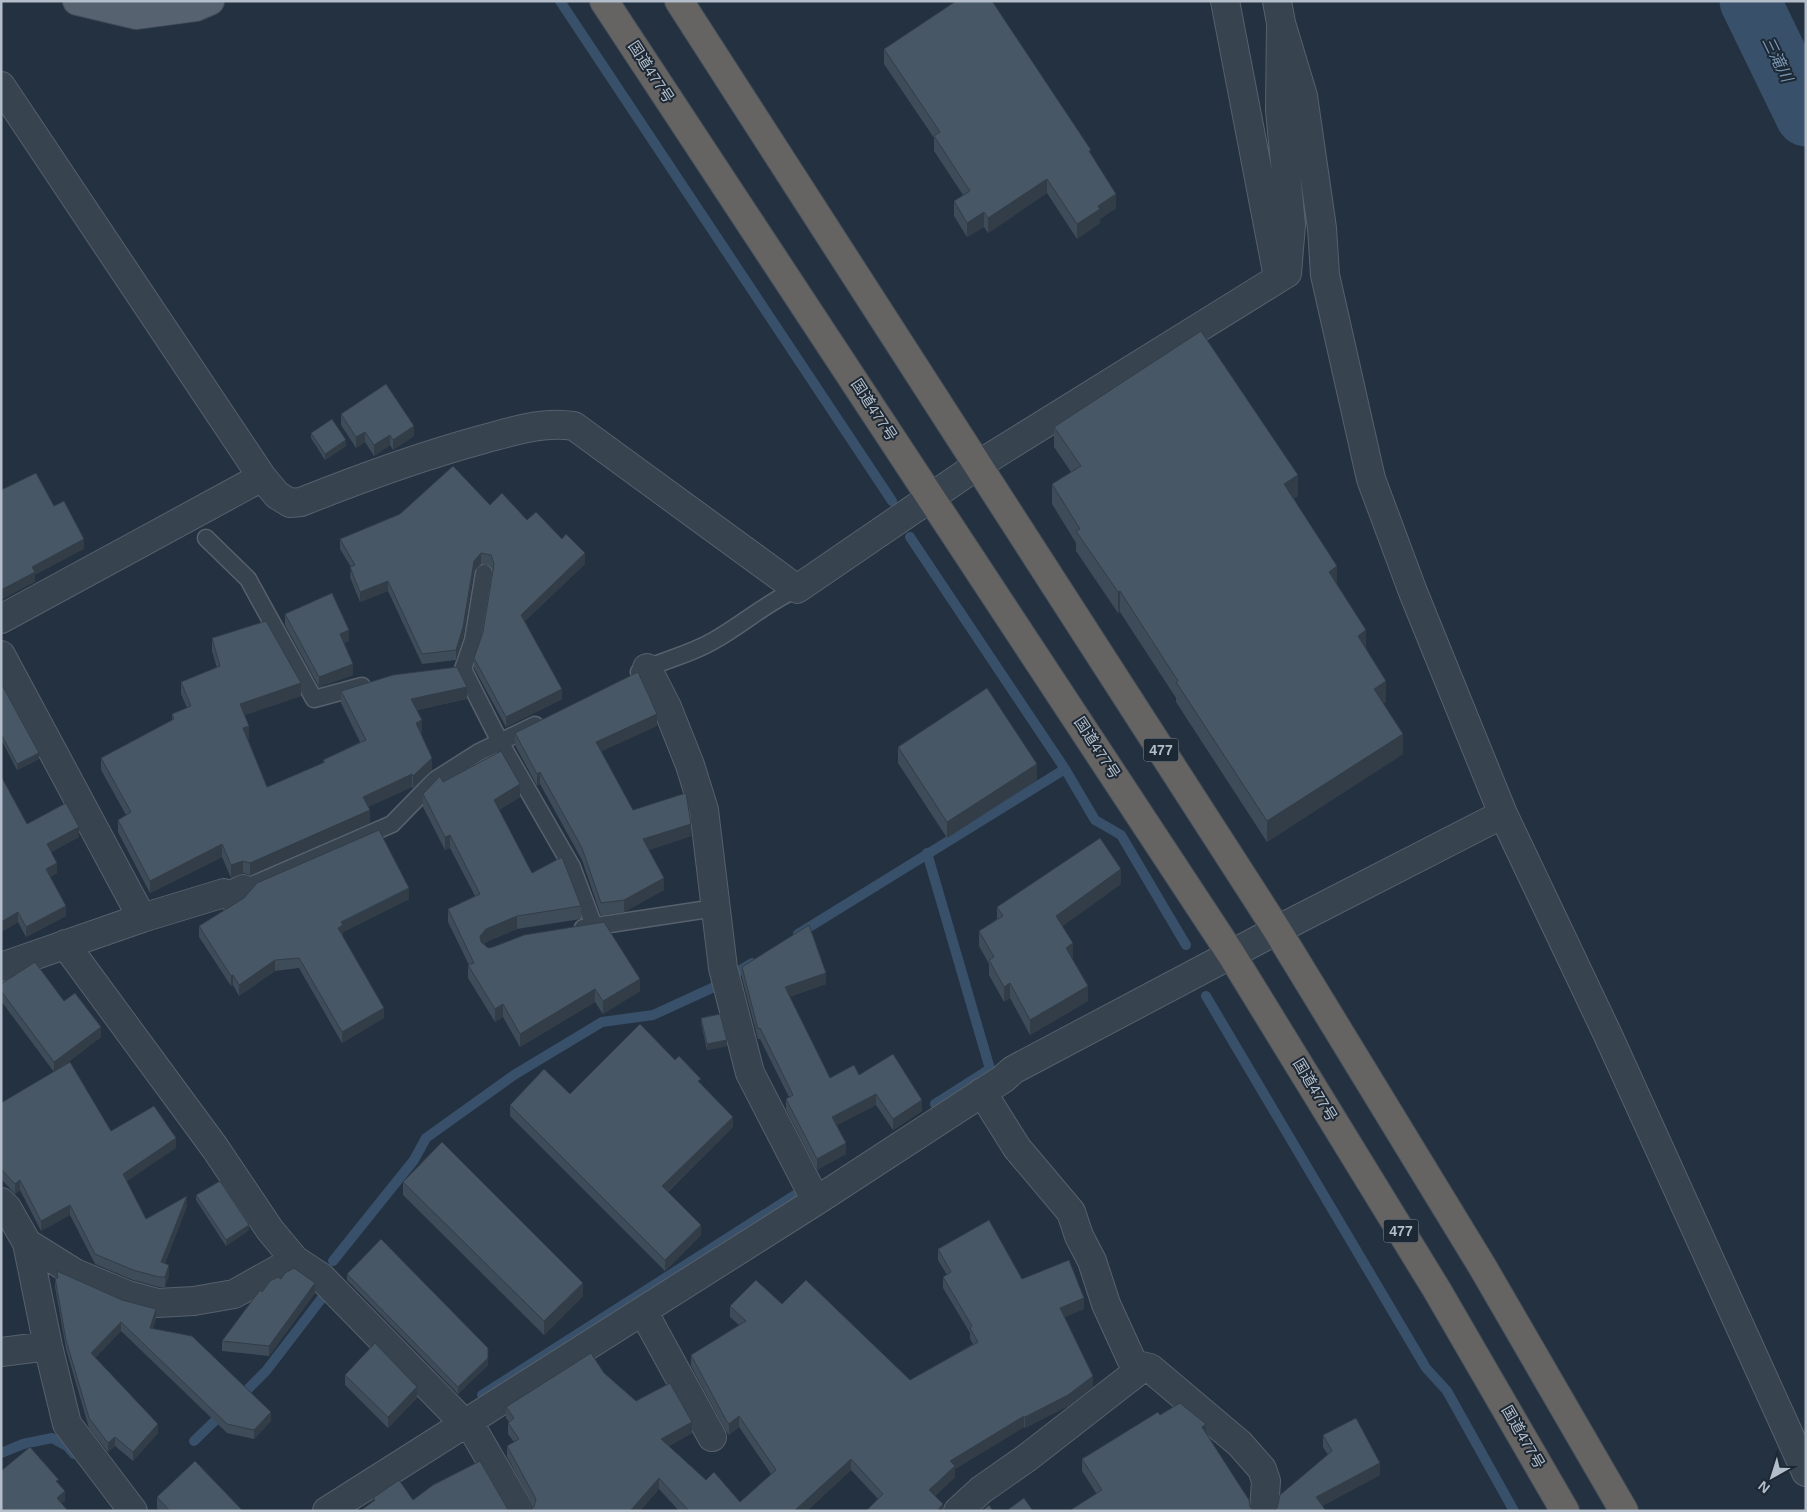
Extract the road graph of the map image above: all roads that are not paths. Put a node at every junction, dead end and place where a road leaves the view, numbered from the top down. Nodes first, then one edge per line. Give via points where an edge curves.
1 (77, 1) edge
2 (210, 1) edge
3 (604, 1) edge
4 (679, 1) edge
5 (1225, 1) edge
6 (1279, 12) edge
7 (1, 86) edge
8 (1278, 281) junction
9 (978, 465) junction
10 (262, 477) junction
11 (932, 497) junction
12 (206, 538) dead end
13 (484, 573) dead end
14 (797, 589) junction
15 (1, 619) edge
16 (1, 656) edge
17 (646, 668) junction
18 (463, 669) junction
19 (445, 671) edge
20 (381, 681) edge
21 (621, 681) edge
22 (552, 716) edge
23 (500, 742) junction
24 (1503, 814) junction
25 (243, 889) joint
26 (715, 908) junction
27 (142, 918) junction
28 (594, 926) junction
29 (1277, 930) junction
30 (567, 931) edge
31 (65, 944) junction
32 (1232, 954) junction
33 (1, 967) edge
34 (982, 1092) junction
35 (816, 1201) junction
36 (1, 1202) edge
37 (27, 1242) junction
38 (295, 1260) junction
39 (643, 1311) junction
40 (48, 1346) junction
41 (1, 1352) edge
42 (1133, 1364) junction
43 (466, 1422) junction
44 (712, 1437) dead end
45 (1806, 1472) edge
46 (133, 1511) edge
47 (327, 1511) edge
48 (520, 1511) edge
49 (958, 1511) edge
50 (1264, 1511) edge
51 (1565, 1511) edge
52 (1624, 1511) edge

1 - 2 main road via 136,15 196,7
3 - 11 highway, 国道477号 / 477
4 - 9 highway, 477
5 - 8 street
6 - 8 street via 1280,110 1291,224 1287,273
6 - 24 street via 1303,96 1326,275 1371,479
7 - 10 street
8 - 9 street
9 - 11 street
9 - 29 highway, 477
10 - 14 street via 290,503 301,502 453,447 530,427 556,423 574,426
10 - 15 street
11 - 14 street
11 - 32 highway, 国道477号 / 477
12 - 20 lane via 248,580 314,700
13 - 18 lane via 473,640
14 - 17 lane via 712,642
16 - 27 street
17 - 21 lane
17 - 26 street via 667,707 704,810
18 - 19 lane
18 - 23 lane
22 - 23 lane
23 - 25 lane via 435,780 392,824
23 - 28 lane via 572,867
24 - 29 street
24 - 45 street via 1611,1042
25 - 27 street via 230,896 224,893
26 - 28 lane
26 - 35 street via 726,978 750,1073
27 - 31 street
28 - 30 lane
29 - 32 street
29 - 52 highway, 477 via 1482,1266
31 - 33 street
31 - 38 street via 215,1148 270,1230
32 - 34 street via 1013,1070
32 - 51 highway, 国道477号 / 477 via 1437,1290
34 - 35 street
34 - 42 street via 1017,1148 1071,1212
35 - 39 street
36 - 37 street
37 - 38 street via 75,1274 157,1303 194,1302 234,1294
37 - 40 street
38 - 43 street via 321,1277
39 - 43 street
39 - 44 street
40 - 41 street
40 - 46 street via 67,1424
42 - 49 street via 1137,1372
42 - 50 street via 1150,1368 1245,1450 1262,1469 1266,1481
43 - 47 street
43 - 48 street

